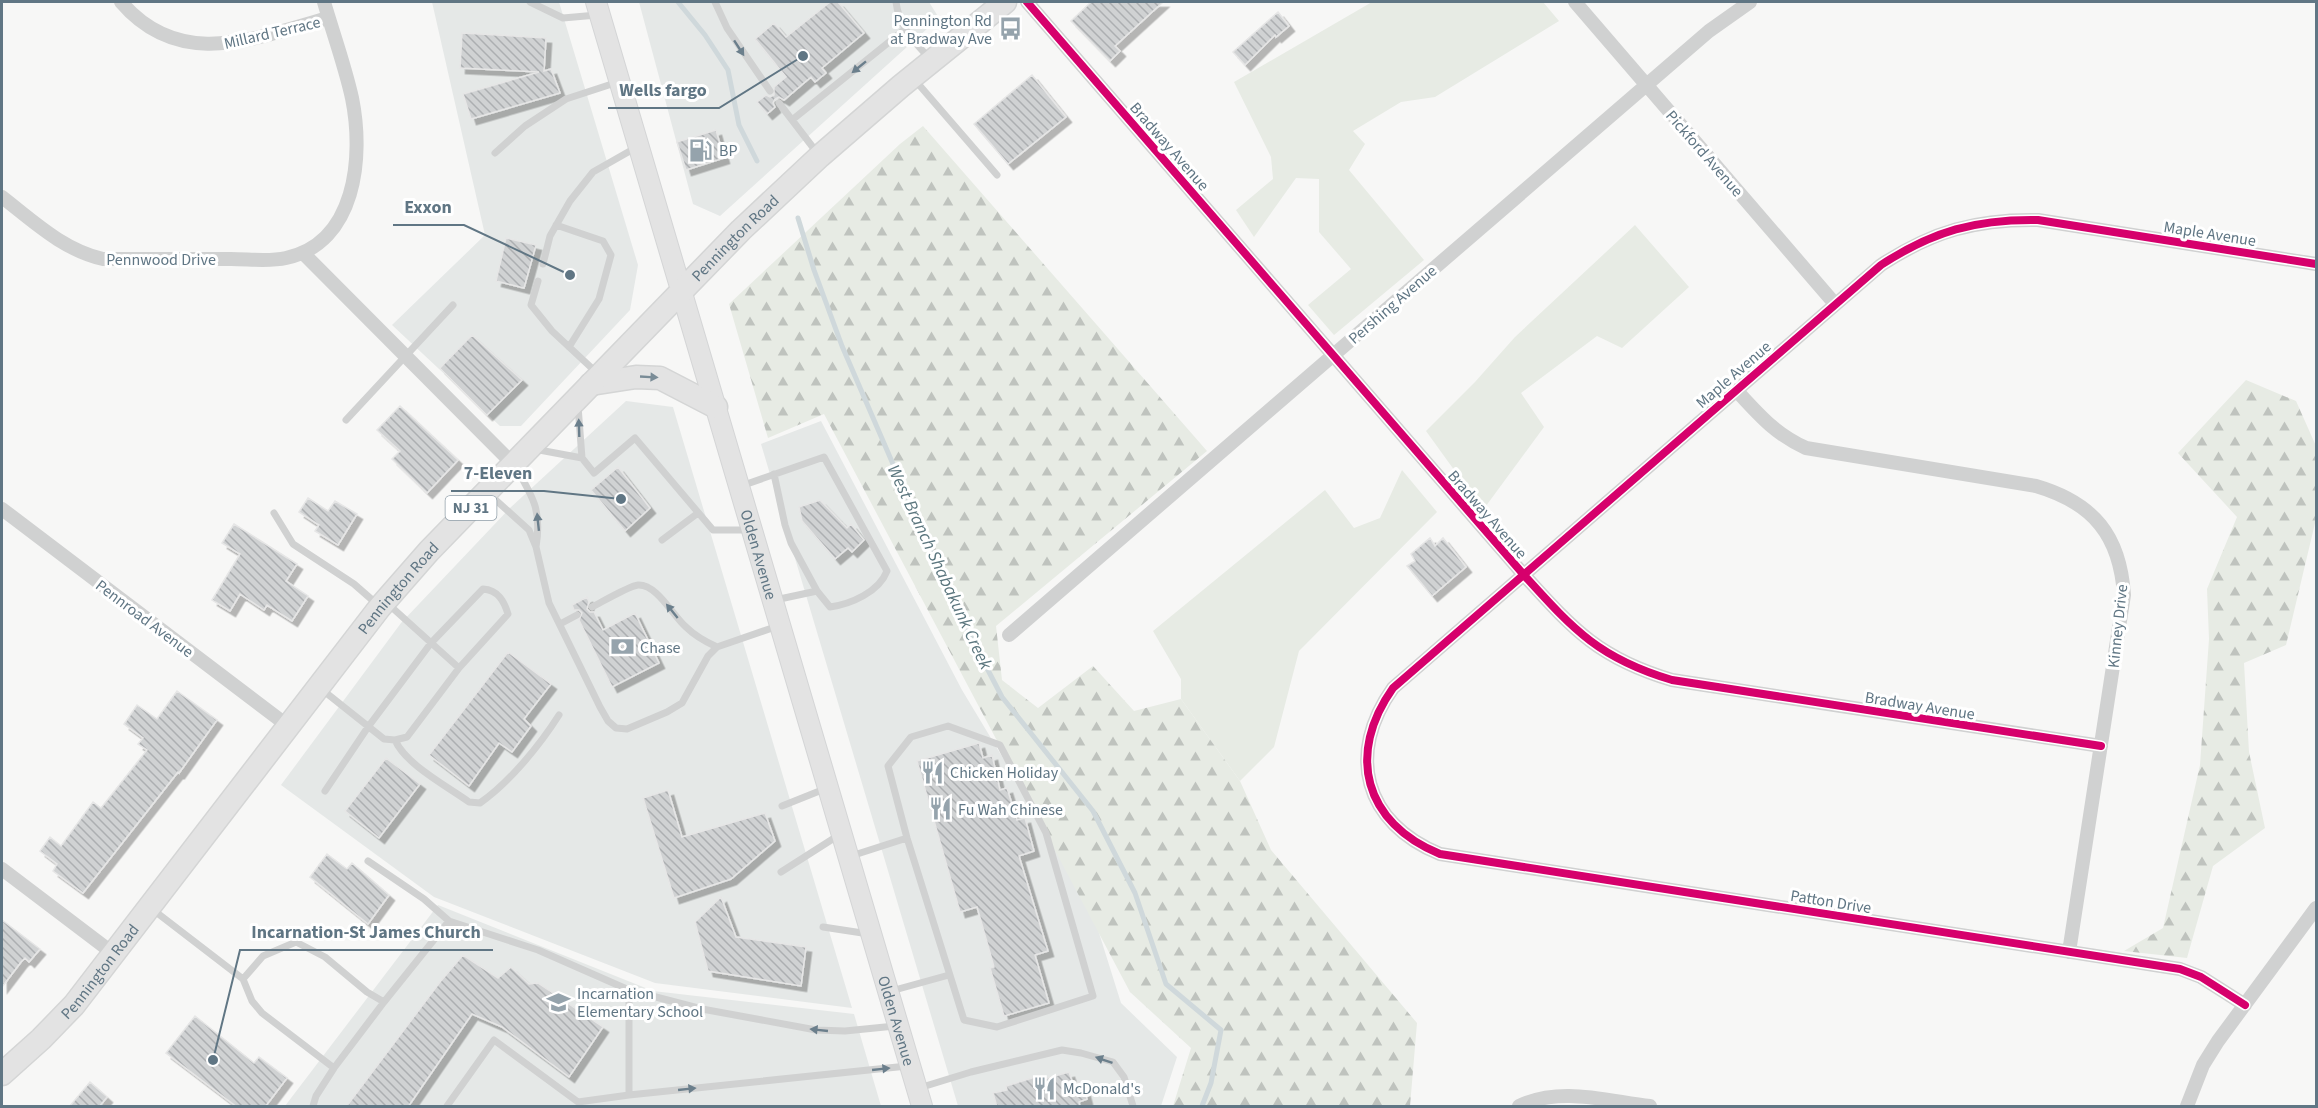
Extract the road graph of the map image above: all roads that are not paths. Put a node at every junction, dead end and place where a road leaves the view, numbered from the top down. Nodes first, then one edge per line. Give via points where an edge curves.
1 (121, 2) edge
2 (324, 2) edge
3 (530, 2) edge
4 (715, 2) edge
5 (897, 2) edge
6 (1005, 2) edge
7 (1027, 2) edge
8 (1575, 2) edge
9 (1750, 2) edge
10 (598, 8) edge
11 (328, 18) junction
12 (904, 30) junction
13 (932, 61) junction
14 (912, 77) junction
15 (620, 81) junction
16 (1647, 84) junction
17 (770, 91) dead end
18 (780, 103) dead end
19 (792, 120) junction
20 (639, 146) junction
21 (495, 153) dead end
22 (820, 156) junction
23 (997, 175) dead end
24 (2, 197) edge
25 (556, 225) junction
26 (303, 252) junction
27 (543, 264) dead end
28 (2316, 264) edge
29 (538, 281) dead end
30 (681, 291) junction
31 (1835, 304) junction
32 (453, 305) dead end
33 (569, 347) junction
34 (1333, 355) junction
35 (406, 356) junction
36 (590, 385) junction
37 (1736, 390) junction
38 (716, 407) junction
39 (346, 420) dead end
40 (529, 448) junction
41 (582, 458) junction
42 (513, 464) junction
43 (774, 474) junction
44 (739, 486) junction
45 (486, 492) junction
46 (2, 509) edge
47 (274, 513) dead end
48 (698, 513) junction
49 (752, 530) junction
50 (662, 540) dead end
51 (536, 547) junction
52 (1523, 574) junction
53 (817, 591) junction
54 (773, 601) junction
55 (382, 604) junction
56 (592, 607) dead end
57 (577, 615) dead end
58 (560, 624) junction
59 (780, 625) junction
60 (1009, 634) dead end
61 (431, 643) junction
62 (717, 647) junction
63 (459, 668) junction
64 (318, 687) junction
65 (560, 715) dead end
66 (288, 726) junction
67 (368, 728) junction
68 (395, 740) junction
69 (2101, 746) junction
70 (827, 788) junction
71 (325, 791) dead end
72 (782, 806) dead end
73 (841, 834) junction
74 (1408, 837) joint
75 (907, 838) junction
76 (848, 856) junction
77 (368, 861) dead end
78 (2, 869) edge
79 (781, 872) dead end
80 (150, 907) junction
81 (2316, 908) edge
82 (449, 921) junction
83 (823, 927) dead end
84 (871, 934) junction
85 (2070, 952) junction
86 (114, 954) junction
87 (949, 975) junction
88 (243, 979) junction
89 (629, 990) junction
90 (888, 992) junction
91 (384, 1002) junction
92 (2245, 1005) junction
93 (898, 1025) junction
94 (910, 1066) junction
95 (334, 1068) junction
96 (3, 1070) edge
97 (629, 1095) junction
98 (919, 1098) edge
99 (576, 1104) edge
100 (314, 1106) edge
101 (447, 1107) edge
102 (1133, 1107) edge
103 (1519, 1107) edge
104 (1650, 1107) edge
105 (2187, 1107) edge

1 - 11 street, Millard Terrace via 146,24 169,36 213,45 237,43
2 - 11 street, Pennwood Drive
3 - 10 lane via 562,18
4 -> 17 lane via 727,28
5 - 12 lane
6 - 13 main road, Pennington Road / NJ 31
7 - 34 street, Bradway Avenue
8 - 16 street, Pickford Avenue
9 - 16 street, Pershing Avenue
10 - 15 main road, Olden Avenue
11 - 26 street, Pennwood Drive via 352,98 355,164 342,218 329,235
12 - 13 lane
12 -> 19 lane
13 - 14 main road, Pennington Road / NJ 31
14 - 22 main road, Pennington Road / NJ 31
14 - 23 lane
15 - 20 main road, Olden Avenue
15 - 21 lane via 566,99 525,126
16 - 31 street, Pickford Avenue
16 - 34 street, Pershing Avenue
18 - 19 lane
19 - 22 lane
20 - 25 lane via 593,172
20 - 30 main road, Olden Avenue
22 - 30 main road, Pennington Road / NJ 31
24 - 26 street, Pennwood Drive via 68,247 103,260 284,258
25 - 27 lane
25 - 33 lane via 603,241 611,255 599,298
26 - 35 street
28 - 31 street, Maple Avenue via 2038,220 2006,219 1950,230 1907,248
29 - 33 lane via 531,305
30 - 36 main road, Pennington Road / NJ 31
30 - 38 main road, Olden Avenue
31 - 37 street, Maple Avenue
32 - 35 lane
33 - 36 lane
34 - 52 street, Bradway Avenue
34 - 60 street, Pershing Avenue
35 - 39 lane
35 - 42 street
36 -> 38 main road via 636,376 660,378
36 - 40 main road, Pennington Road / NJ 31
41 -> 36 lane via 579,435
37 - 52 street, Maple Avenue
37 - 69 street, Kinney Drive via 1769,426 1806,448 2036,486 2057,492 2090,513 2116,550 2124,596
38 - 44 main road, Olden Avenue
40 - 41 lane
40 - 42 main road, Pennington Road / NJ 31
41 - 48 lane via 594,472 635,438
42 - 45 main road, Pennington Road / NJ 31
51 -> 42 lane via 540,525 532,495
43 - 44 lane
43 - 53 lane via 784,525
43 - 53 lane via 824,457 887,571 883,582 846,604 830,607
44 - 49 main road, Olden Avenue
45 - 51 lane via 529,530
45 - 55 main road, Pennington Road / NJ 31
46 - 66 street, Pennroad Avenue
47 - 55 lane via 293,544
48 - 49 lane via 712,530
48 - 50 lane
49 - 54 main road, Olden Avenue
51 - 58 lane via 549,603
52 - 69 street, Bradway Avenue via 1586,640 1643,672 1672,680
52 - 74 street, Maple Avenue via 1393,688 1379,706 1367,747 1371,785 1389,820
53 - 54 lane
54 - 59 main road, Olden Avenue
55 - 61 lane
55 - 64 main road, Pennington Road / NJ 31
62 -> 56 lane via 694,634 649,587 637,585
57 - 58 lane
58 - 62 lane via 600,707 616,728 627,729 682,704
59 - 62 lane
59 - 70 main road, Olden Avenue
61 - 63 lane
61 - 63 lane via 483,589 492,589 508,614
61 - 67 lane
63 - 68 lane via 407,737
64 - 66 main road, Pennington Road / NJ 31
64 - 67 lane
65 - 68 lane via 547,735 480,803 469,802 410,759
66 - 80 main road, Pennington Road / NJ 31
67 - 68 lane via 384,739
67 - 71 lane
69 - 85 street, Kinney Drive
70 - 72 lane
70 - 73 main road, Olden Avenue
73 - 76 main road, Olden Avenue
73 - 79 lane
74 - 85 street, Patton Drive via 1440,854 1455,857
75 - 76 lane
75 - 87 lane
75 - 87 lane via 888,766 911,737 948,726 999,745 1046,833 1093,996 997,1027 964,1020
76 - 84 main road, Olden Avenue
77 - 82 lane
78 - 86 street
80 - 86 main road, Pennington Road / NJ 31
80 - 88 lane
81 - 92 street
82 - 89 lane via 538,950
82 - 91 lane
83 - 84 lane
84 - 90 main road, Olden Avenue
85 - 92 street, Patton Drive via 2180,969 2201,977
86 - 96 main road, Pennington Road / NJ 31 via 74,1005
87 - 90 lane
88 - 91 lane via 263,956 296,942 325,957
88 - 95 lane via 262,1013
93 -> 89 lane via 816,1030 702,1009
89 - 97 lane
90 - 93 main road, Olden Avenue
91 - 95 lane
92 - 105 street via 2203,1065
93 - 94 main road, Olden Avenue
97 -> 94 lane
94 - 98 main road, Olden Avenue
95 - 100 lane
97 - 99 lane
102 -> 98 lane via 1124,1077 1113,1062 1062,1050 971,1072
99 - 101 lane via 494,1040
103 - 104 street via 1552,1096 1571,1095

